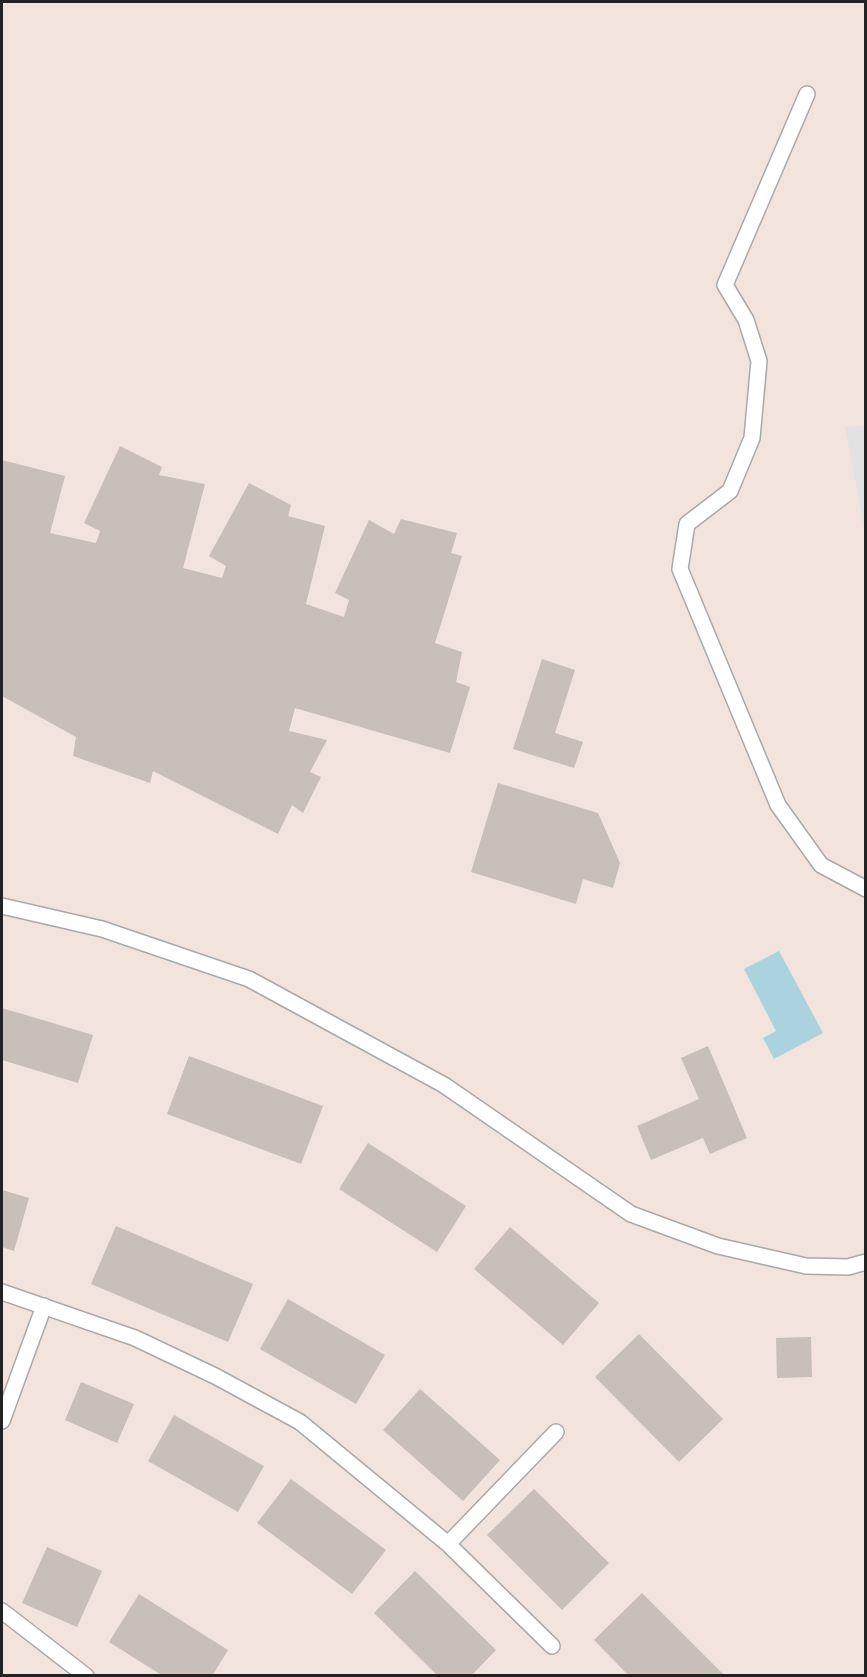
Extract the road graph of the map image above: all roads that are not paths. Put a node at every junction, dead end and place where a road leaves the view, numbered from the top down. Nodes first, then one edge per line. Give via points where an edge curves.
1 (807, 94) dead end
2 (866, 889) edge
3 (2, 906) edge
4 (866, 1262) edge
5 (2, 1292) edge
6 (44, 1306) junction
7 (2, 1421) edge
8 (556, 1432) dead end
9 (448, 1544) junction
10 (2, 1611) edge
11 (552, 1646) dead end
12 (86, 1676) edge

1 - 2 lane via 725,285 746,320 759,361 752,438 730,491 687,524 680,569 778,805 821,865
3 - 4 lane via 102,929 249,979 444,1085 631,1214 718,1246 806,1266 848,1267
5 - 6 lane
6 - 7 lane
6 - 9 lane via 135,1338 300,1422
8 - 9 lane
9 - 11 lane
10 - 12 lane

